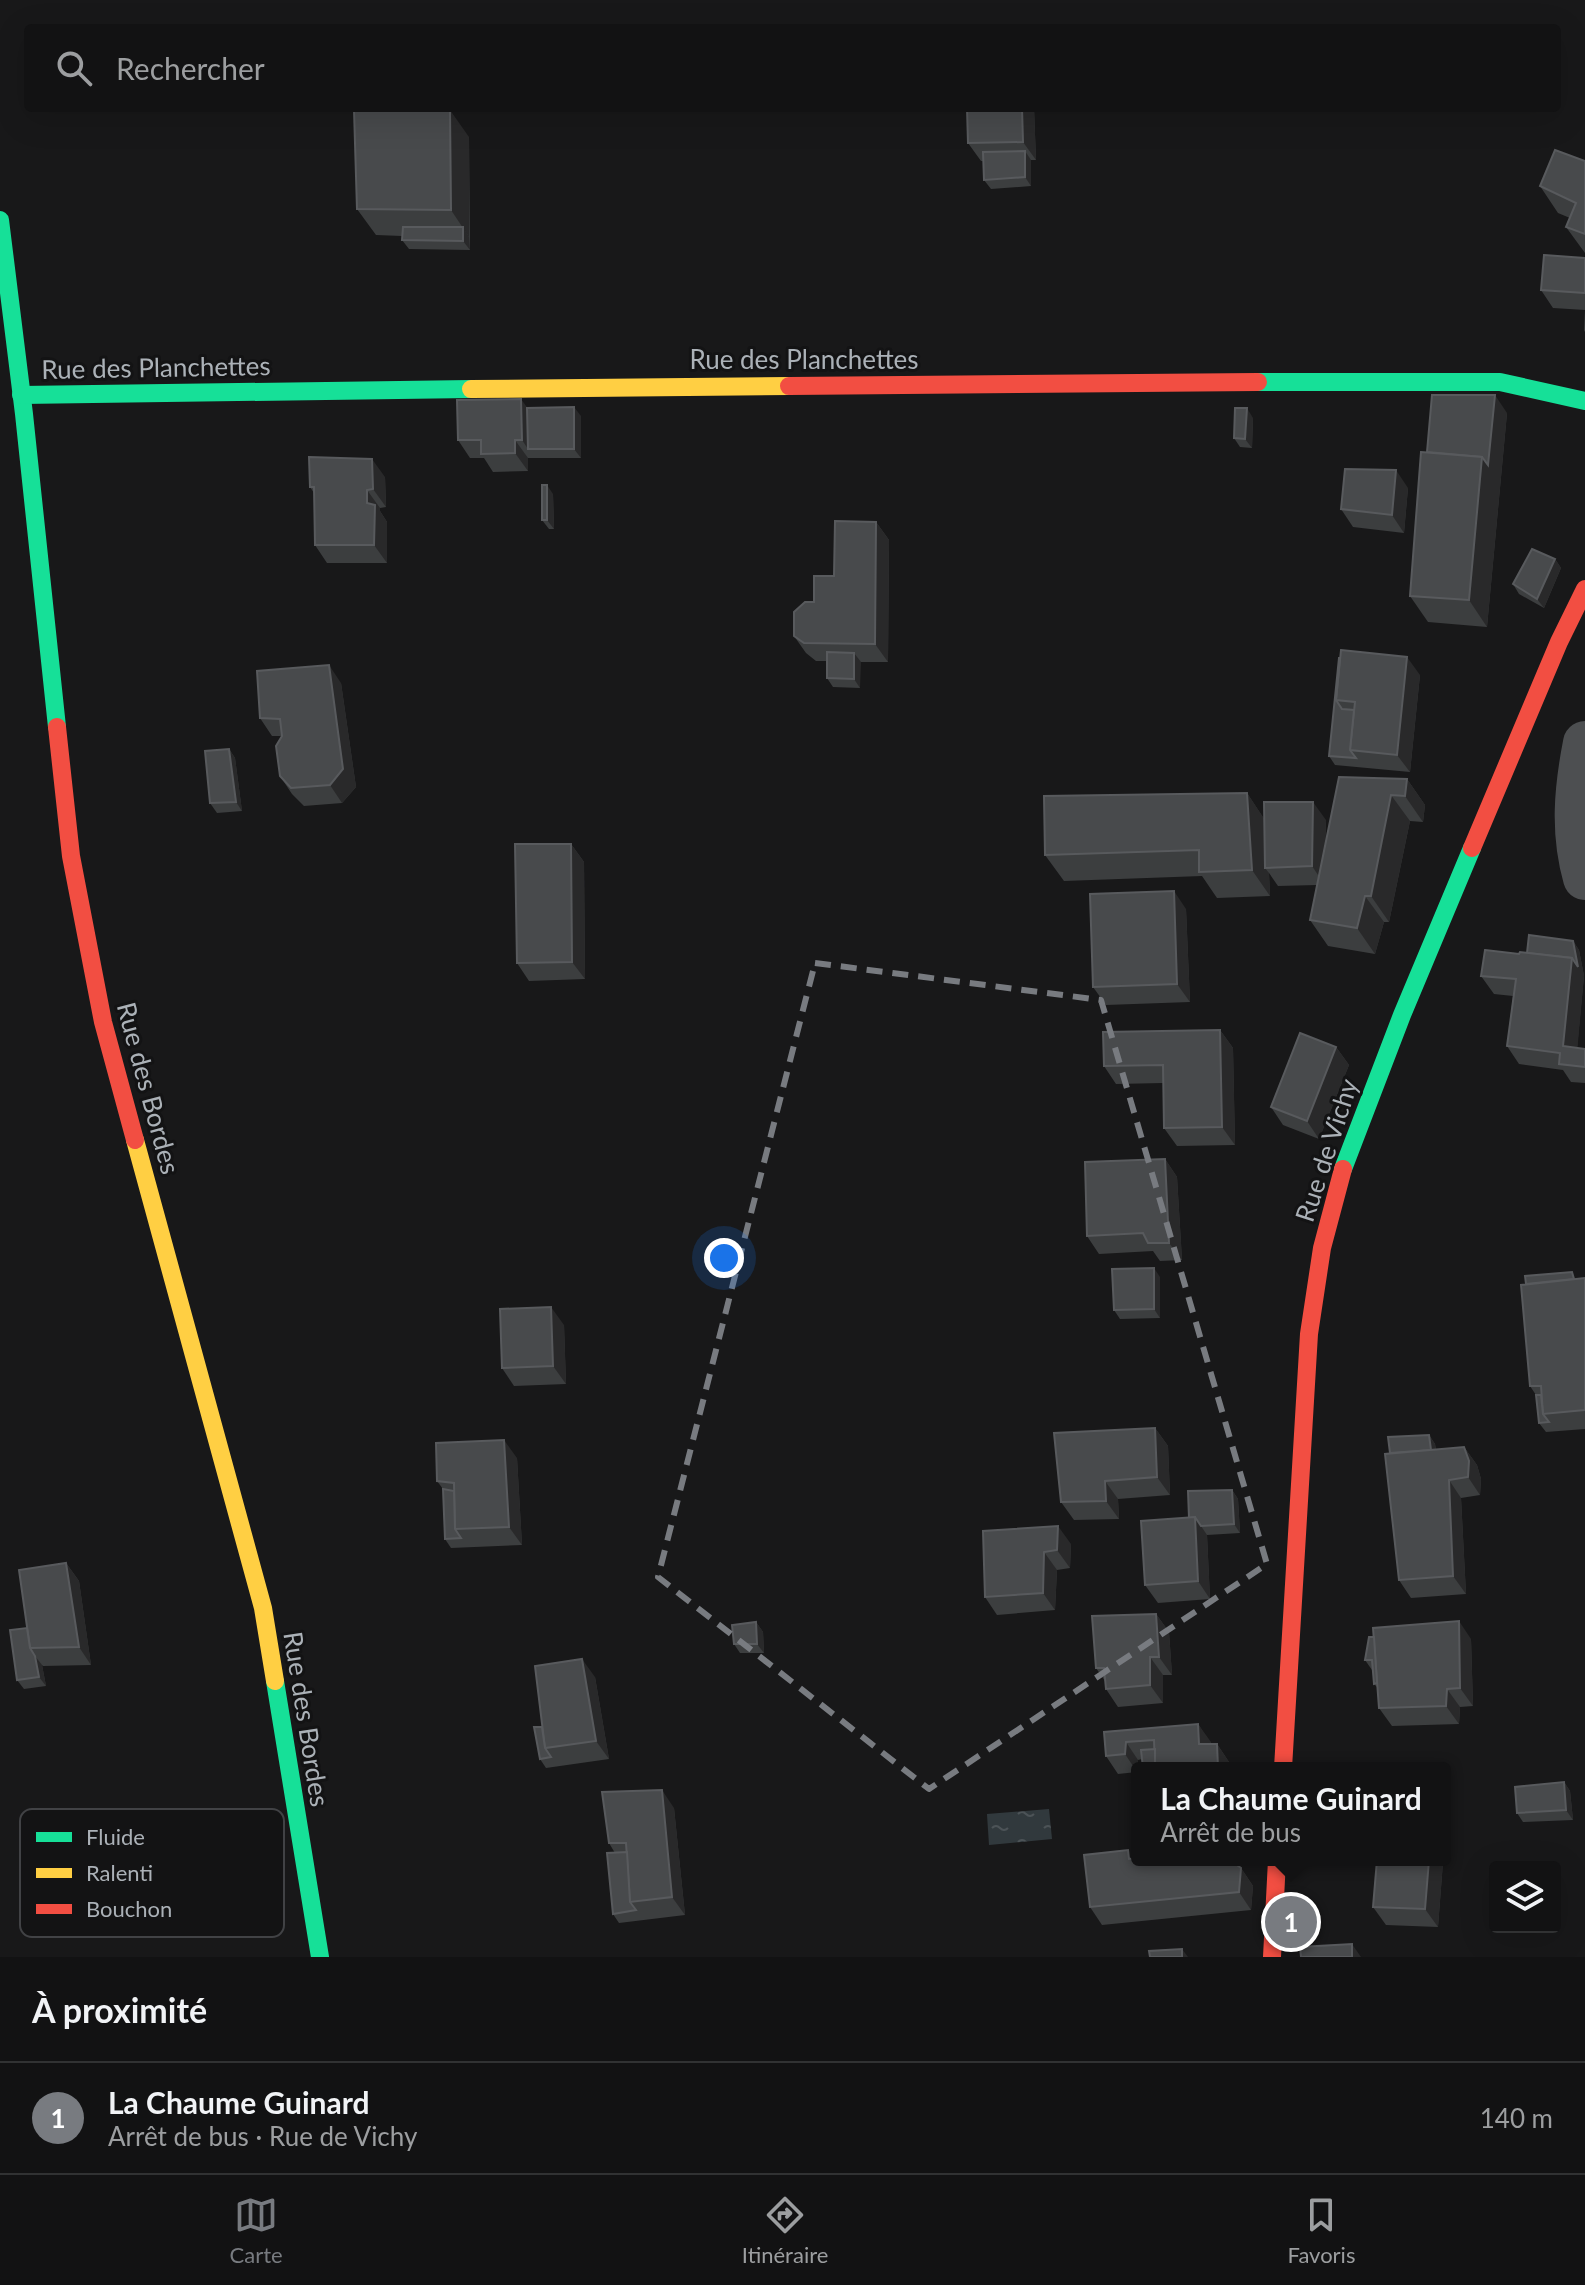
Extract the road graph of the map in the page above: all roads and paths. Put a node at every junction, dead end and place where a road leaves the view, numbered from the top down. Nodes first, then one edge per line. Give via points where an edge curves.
1 (0, 220) edge
2 (21, 395) junction
3 (1585, 401) edge
4 (1585, 589) edge
5 (1585, 743) edge
6 (1585, 878) edge
7 (1283, 1762) edge
8 (1277, 1866) edge
9 (320, 1957) edge
10 (1272, 1957) edge

1 - 2 street, Rue des Bordes
2 - 3 street, Rue des Planchettes via 1424,381 1500,382
2 - 9 street, Rue des Bordes via 74,871 103,1022 263,1608
4 - 7 street, Rue de Vichy via 1402,1015 1346,1158 1326,1233 1309,1334
5 - 6 street via 1575,825
8 - 10 street

